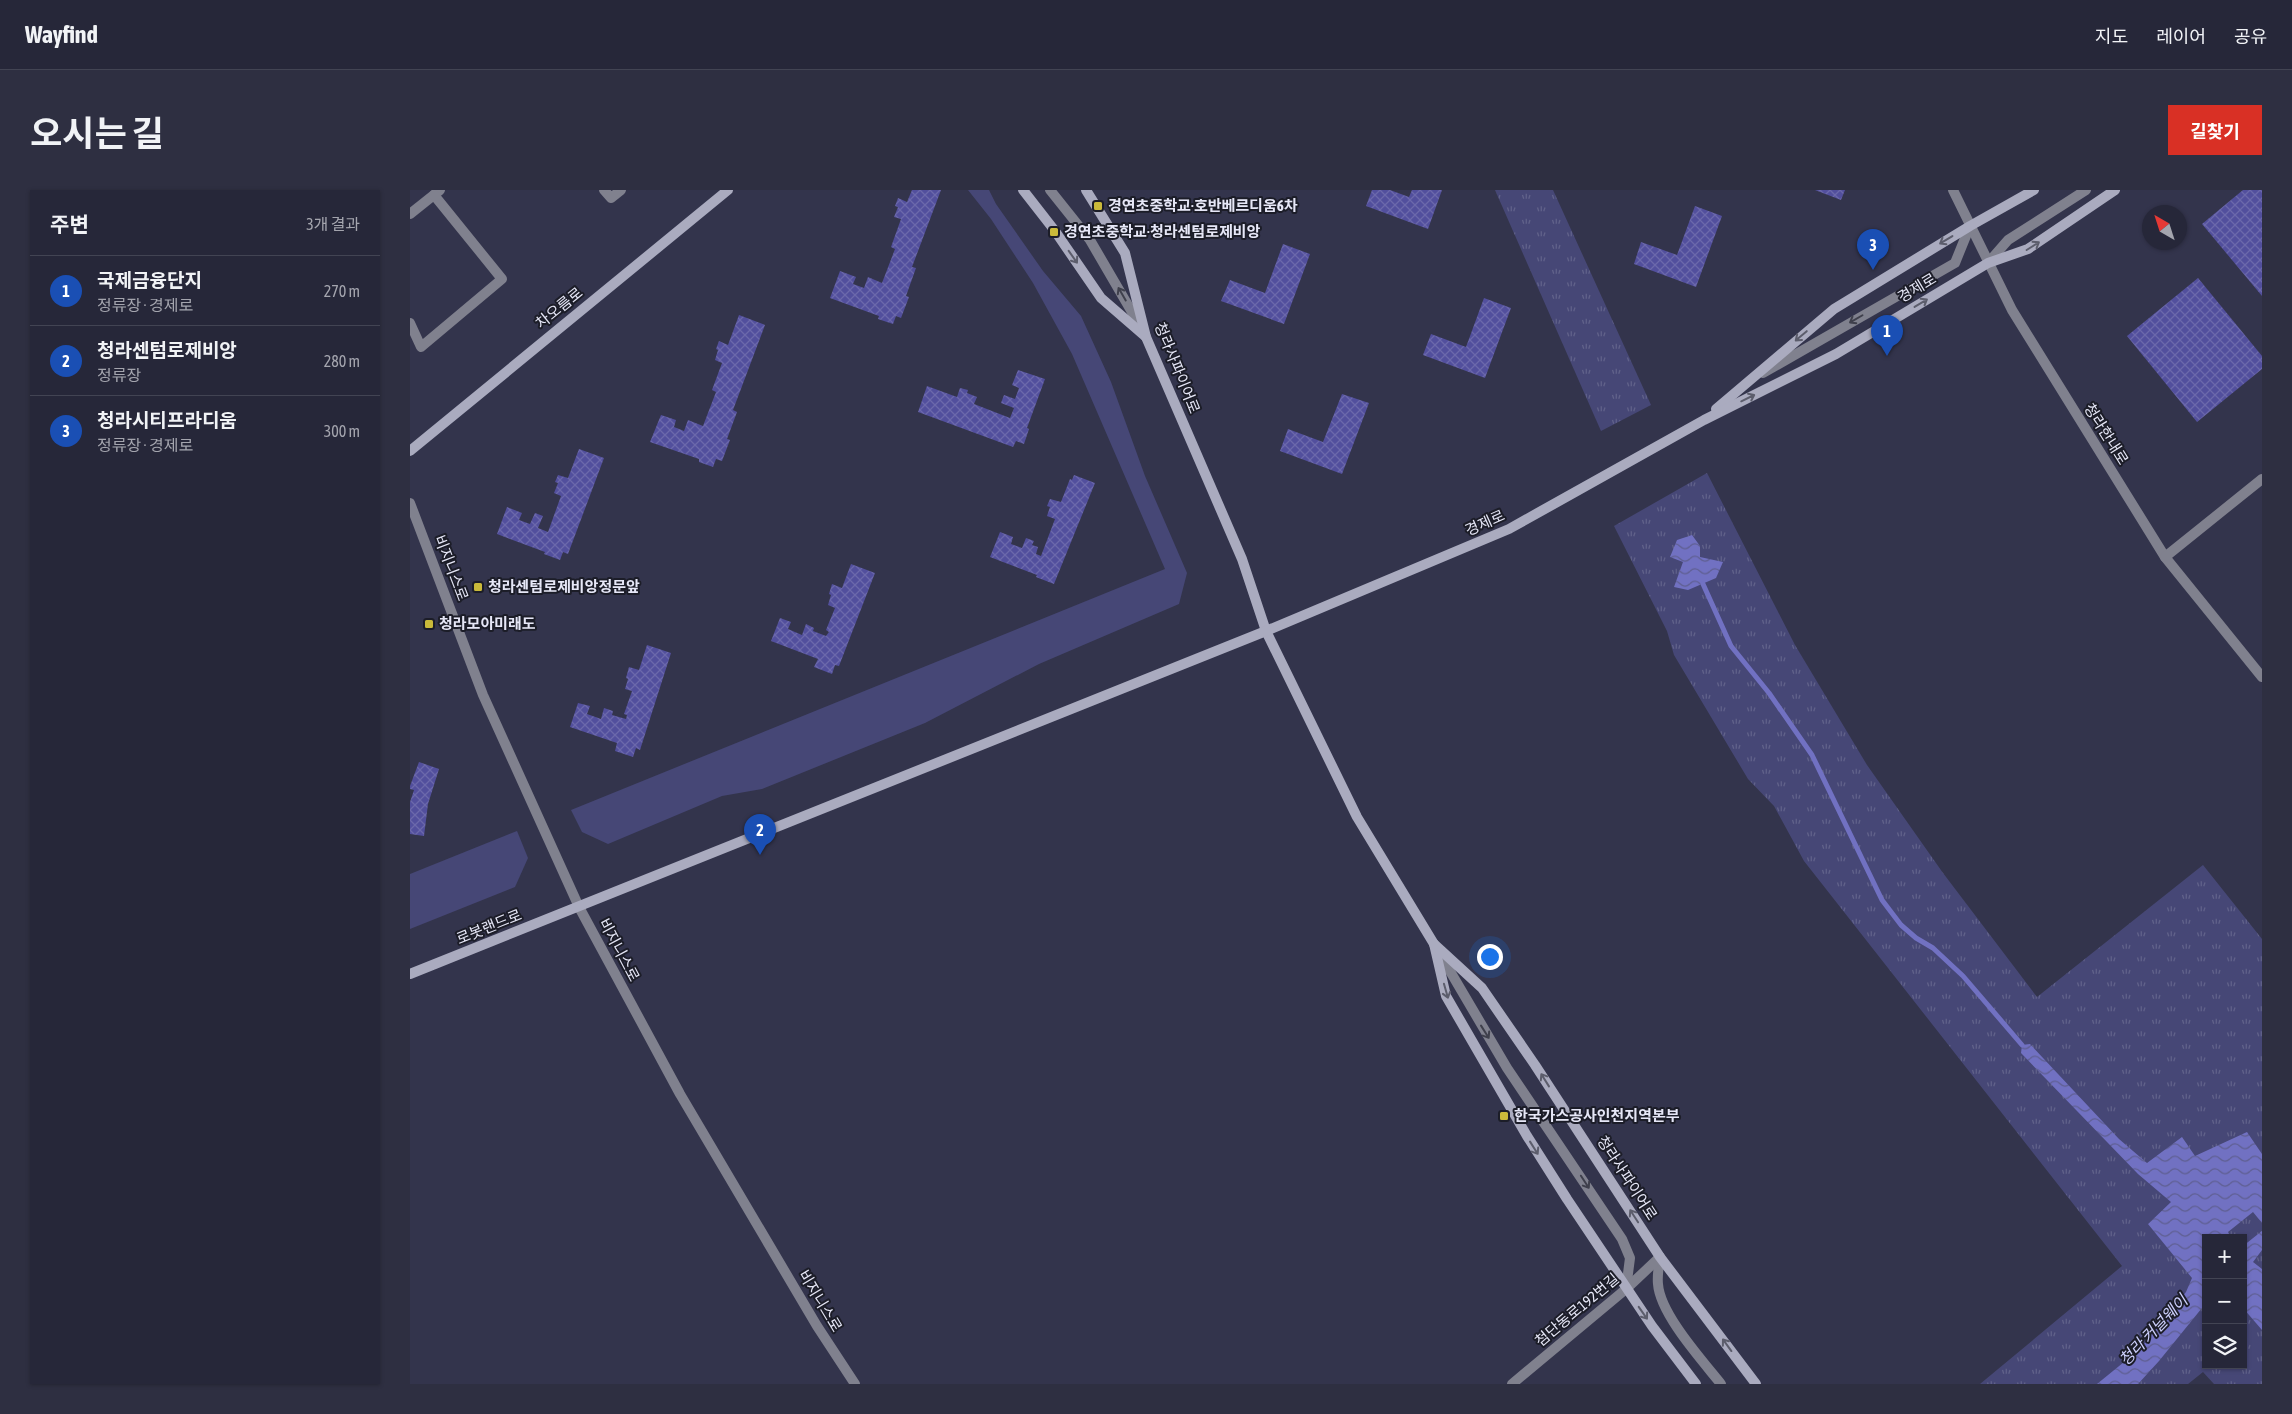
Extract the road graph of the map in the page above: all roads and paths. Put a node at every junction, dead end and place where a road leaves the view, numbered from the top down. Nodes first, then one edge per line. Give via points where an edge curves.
1 (604, 190) edge
2 (621, 190) edge
3 (728, 190) edge
4 (1023, 190) edge
5 (1050, 190) edge
6 (1086, 190) edge
7 (1953, 190) edge
8 (2034, 190) edge
9 (2086, 190) edge
10 (2115, 190) edge
11 (435, 192) edge
12 (2026, 193) edge
13 (410, 214) edge
14 (1970, 226) junction
15 (1988, 264) junction
16 (410, 323) edge
17 (1146, 337) junction
18 (1750, 380) junction
19 (1704, 420) junction
20 (410, 451) edge
21 (2262, 479) edge
22 (410, 503) edge
23 (2165, 557) junction
24 (1266, 631) junction
25 (2262, 677) edge
26 (579, 907) junction
27 (1434, 944) junction
28 (410, 974) edge
29 (1660, 1257) junction
30 (1626, 1289) junction
31 (855, 1384) edge
32 (1512, 1384) edge
33 (1696, 1384) edge
34 (1721, 1384) edge
35 (1756, 1384) edge

1 - 2 street via 611,198
3 - 20 main road, 차오름로
4 -> 17 main road via 1100,298
17 -> 5 street via 1090,240
6 - 17 main road, 청라사파이어로 via 1125,252
7 - 14 street, 청라한내로
8 - 12 main road, 경제로
9 - 15 street via 2008,240
15 -> 10 main road, 경제로 via 2028,249
11 - 13 street
11 - 16 street via 502,279 421,347
12 - 14 main road, 경제로
14 - 15 street, 청라한내로
14 -> 18 main road, 경제로 via 1834,309
14 -> 18 street via 1955,263
19 -> 15 main road, 경제로 via 1836,354
15 - 23 street, 청라한내로 via 2012,310
17 - 24 main road, 청라사파이어로 via 1242,559
18 - 19 main road, 경제로
19 - 24 main road, 경제로 via 1509,529
21 - 23 street
22 - 26 street, 비지니스로 via 483,695
23 - 25 street, 청라한내로
24 - 26 main road, 경제로
24 - 27 main road, 청라사파이어로 via 1357,817
26 - 28 main road, 로봇랜드로
26 - 31 street, 비지니스로 via 680,1094 817,1326
29 -> 27 main road, 청라사파이어로 via 1482,988
27 -> 30 main road via 1446,996 1527,1136
27 -> 30 street via 1508,1068 1622,1239 1630,1258
29 - 30 street, 첨단동로192번길
29 - 34 street via 1658,1285 1666,1308
35 -> 29 main road, 청라사파이어로
30 - 32 street, 첨단동로192번길
30 -> 33 main road

